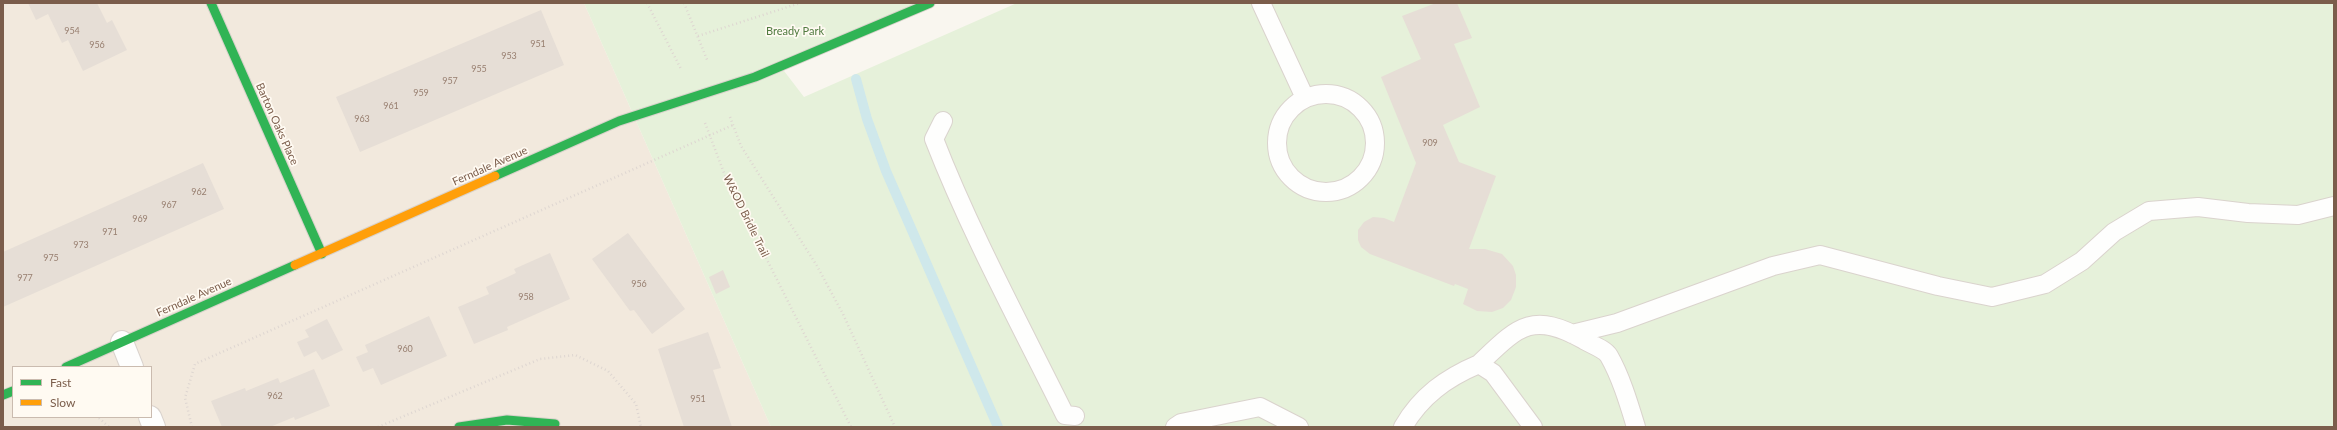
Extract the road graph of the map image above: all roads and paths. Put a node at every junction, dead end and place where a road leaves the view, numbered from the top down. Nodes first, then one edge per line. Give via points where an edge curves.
1 (211, 3) edge
2 (647, 3) edge
3 (684, 3) edge
4 (800, 3) edge
5 (930, 3) edge
6 (1261, 3) edge
7 (698, 36) junction
8 (718, 88) junction
9 (694, 96) junction
10 (1305, 98) junction
11 (943, 121) dead end
12 (733, 125) junction
13 (709, 134) junction
14 (2334, 206) edge
15 (322, 254) junction
16 (1572, 334) junction
17 (122, 342) junction
18 (1479, 364) junction
19 (68, 366) edge
20 (132, 366) edge
21 (1075, 416) dead end
22 (99, 418) dead end
23 (558, 425) edge
24 (109, 427) edge
25 (192, 427) edge
26 (378, 427) edge
27 (458, 427) edge
28 (641, 427) edge
29 (851, 427) edge
30 (895, 427) edge
31 (1175, 427) edge
32 (1299, 427) edge
33 (1403, 427) edge
34 (1533, 427) edge
35 (1636, 427) edge

1 - 15 street, Barton Oaks Place
2 - 9 path, W&OD Bridle Trail
3 - 7 path
4 - 7 path
5 - 8 street, Ferndale Avenue via 755,77
6 - 10 lane
7 - 8 path
8 - 9 street, Ferndale Avenue
8 - 12 path
9 - 13 path, W&OD Bridle Trail
9 - 15 street, Ferndale Avenue via 619,121
10 - 10 lane via 1292,108 1280,126 1277,137 1278,153 1284,168 1294,181 1308,189 1324,193 1340,191 1355,184 1366,173 1374,158 1376,142 1373,126 1364,112 1352,102 1337,95 1320,94
11 - 21 lane via 934,139 946,169 1065,415
12 - 13 path
12 - 30 path via 741,146 817,266 843,314
13 - 25 path via 196,364 185,398
13 - 29 path, W&OD Bridle Trail via 726,178
14 - 16 lane via 2298,215 2198,207 2149,211 2114,232 2082,261 2045,284 1992,297 1938,286 1820,255 1774,266 1617,323
15 - 17 street, Ferndale Avenue
16 - 18 lane via 1540,325 1526,326 1512,333
16 - 35 lane via 1609,354
17 - 19 street, Ferndale Avenue
17 - 20 street
18 - 33 lane via 1458,373 1432,390 1413,410
18 - 34 lane via 1493,373
22 - 24 path
23 - 27 street via 520,419 486,420
26 - 28 path via 540,358 575,355 608,371 636,404
31 - 32 lane via 1188,421 1260,407

